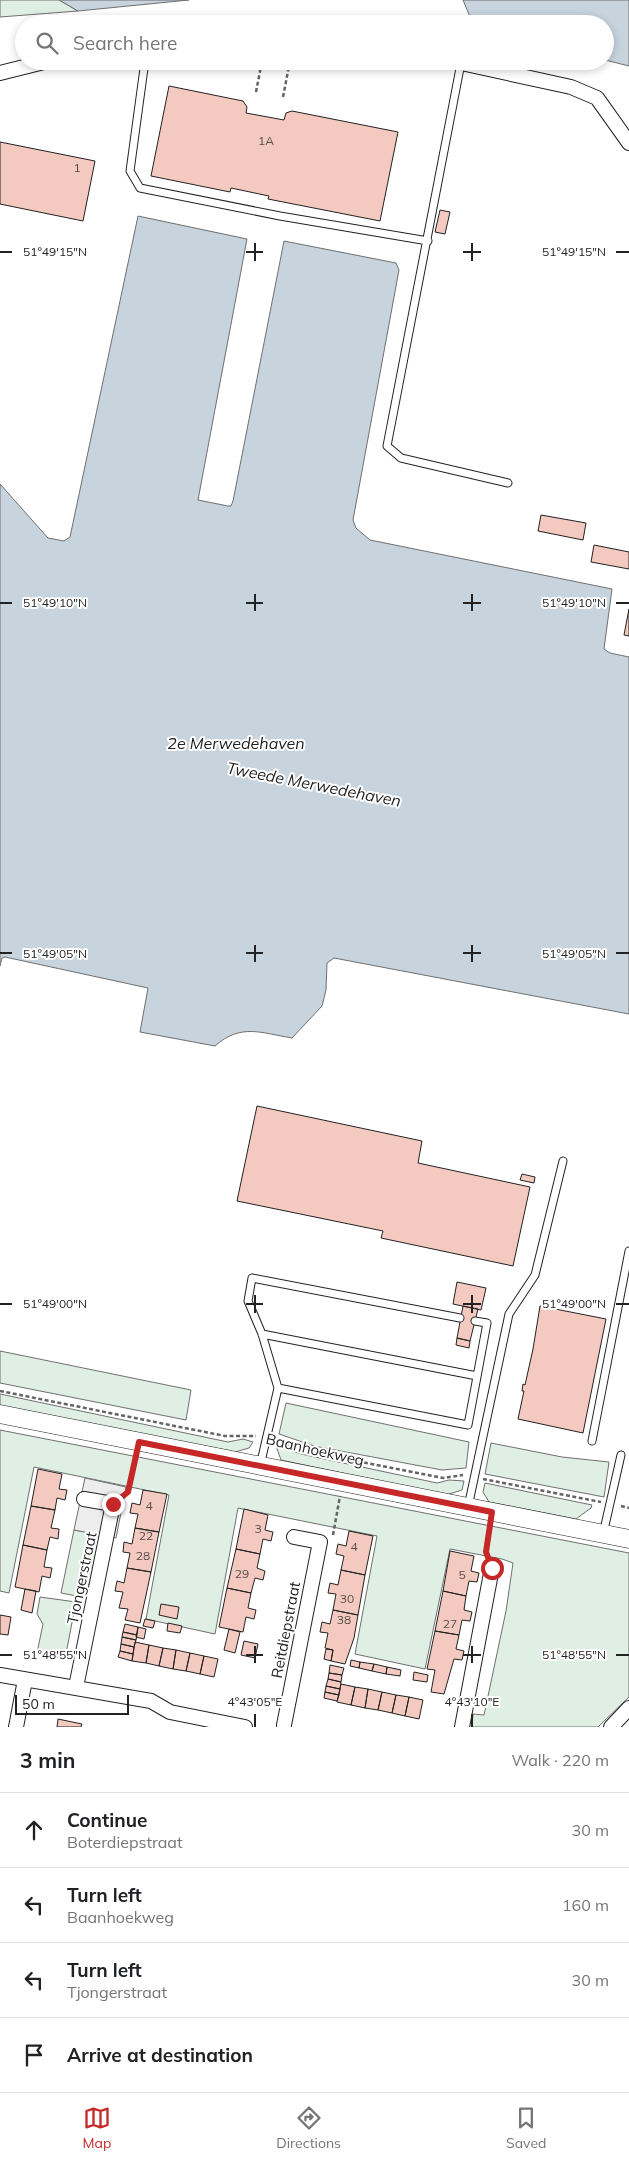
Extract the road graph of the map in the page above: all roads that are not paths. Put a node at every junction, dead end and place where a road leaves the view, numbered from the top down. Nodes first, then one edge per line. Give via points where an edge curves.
1 (15, 69) edge
2 (144, 70) edge
3 (456, 70) edge
4 (493, 70) edge
5 (0, 73) edge
6 (629, 143) edge
7 (428, 241) junction
8 (508, 483) dead end
9 (563, 1161) dead end
10 (629, 1251) edge
11 (460, 1318) dead end
12 (475, 1321) dead end
13 (262, 1334) junction
14 (477, 1376) junction
15 (278, 1388) junction
16 (0, 1414) edge
17 (592, 1442) dead end
18 (621, 1455) dead end
19 (260, 1466) junction
20 (84, 1499) dead end
21 (468, 1507) junction
22 (603, 1534) junction
23 (294, 1537) dead end
24 (629, 1540) edge
25 (492, 1568) road end
26 (0, 1675) edge
27 (25, 1680) junction
28 (76, 1687) junction
29 (629, 1708) edge
30 (217, 1724) edge
31 (286, 1726) edge
32 (16, 1727) edge
33 (245, 1727) edge
34 (462, 1727) edge
35 (611, 1727) edge

1 - 5 street
2 - 7 lane via 130,171 140,188
3 - 7 lane
4 - 6 street via 571,87 597,98
7 - 8 lane via 387,446 401,458
9 - 21 lane via 535,1275 508,1314
10 - 17 lane
11 - 13 lane via 252,1278 248,1300
12 - 14 lane via 487,1323
13 - 14 lane
13 - 15 lane
14 - 15 lane via 468,1424
15 - 19 lane
16 - 19 street, Baanhoekweg
18 - 22 lane
19 - 21 street, Baanhoekweg
20 - 28 street, Tjongerstraat via 113,1504
21 - 22 street, Baanhoekweg
22 - 24 street, Baanhoekweg
23 - 31 street, Reitdiepstraat via 320,1542
25 - 34 street
26 - 27 street
27 - 28 street
27 - 32 street
28 - 30 street via 151,1701 170,1712
29 - 35 street
30 - 33 street

